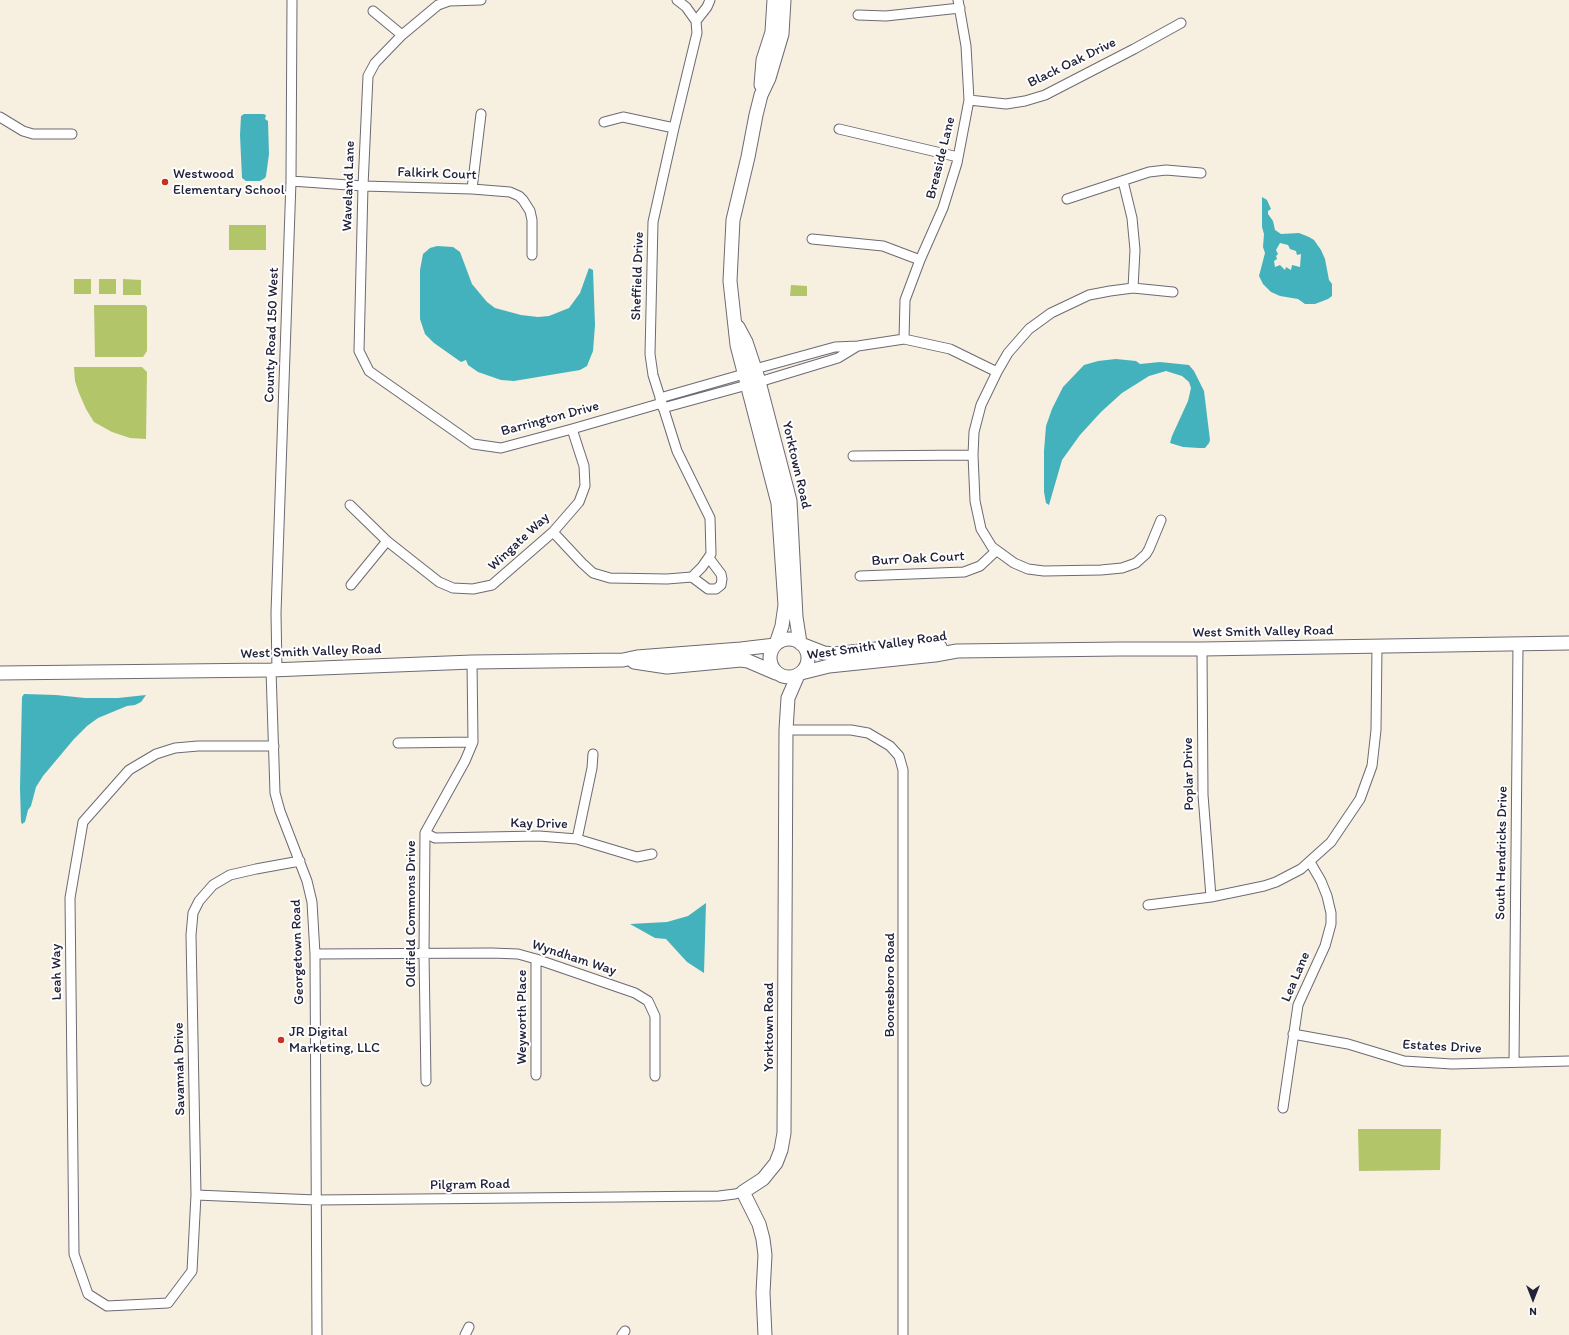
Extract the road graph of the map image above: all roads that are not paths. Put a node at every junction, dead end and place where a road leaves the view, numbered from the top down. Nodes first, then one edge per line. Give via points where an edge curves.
1 (292, 0) edge
2 (481, 0) edge
3 (678, 0) edge
4 (710, 0) edge
5 (774, 0) edge
6 (784, 0) edge
7 (959, 4) edge
8 (373, 11) dead end
9 (858, 15) dead end
10 (696, 21) junction
11 (1181, 23) dead end
12 (402, 35) junction
13 (761, 95) junction
14 (969, 100) junction
15 (481, 114) dead end
16 (0, 117) edge
17 (604, 122) dead end
18 (674, 128) junction
19 (839, 129) dead end
20 (72, 134) dead end
21 (958, 157) junction
22 (1201, 173) dead end
23 (291, 181) junction
24 (1123, 181) junction
25 (363, 186) junction
26 (472, 189) junction
27 (1067, 199) dead end
28 (812, 239) dead end
29 (532, 255) dead end
30 (920, 260) junction
31 (1133, 288) junction
32 (1173, 292) dead end
33 (904, 340) junction
34 (858, 346) junction
35 (359, 351) joint
36 (997, 372) junction
37 (751, 378) junction
38 (662, 403) junction
39 (572, 430) junction
40 (973, 455) junction
41 (853, 456) dead end
42 (350, 505) dead end
43 (1161, 520) dead end
44 (552, 532) junction
45 (387, 541) junction
46 (996, 551) junction
47 (710, 556) junction
48 (860, 576) dead end
49 (692, 577) junction
50 (351, 585) dead end
51 (800, 643) junction
52 (1569, 643) edge
53 (776, 644) junction
54 (1518, 644) junction
55 (1377, 647) junction
56 (1202, 650) junction
57 (958, 651) junction
58 (623, 660) junction
59 (472, 662) junction
60 (274, 670) junction
61 (0, 673) edge
62 (777, 674) junction
63 (799, 674) junction
64 (788, 698) junction
65 (786, 730) junction
66 (473, 742) junction
67 (398, 743) dead end
68 (274, 746) junction
69 (592, 754) dead end
70 (425, 833) junction
71 (577, 839) junction
72 (652, 854) dead end
73 (300, 862) junction
74 (1310, 862) junction
75 (1211, 897) junction
76 (1148, 905) dead end
77 (315, 954) junction
78 (424, 954) junction
79 (536, 958) junction
80 (1293, 1034) junction
81 (1569, 1061) edge
82 (1514, 1062) junction
83 (536, 1075) dead end
84 (655, 1076) dead end
85 (426, 1081) dead end
86 (1283, 1108) dead end
87 (743, 1192) junction
88 (196, 1195) junction
89 (316, 1200) junction
90 (130, 1305) joint
91 (317, 1335) edge
92 (765, 1335) edge
93 (903, 1335) edge

1 - 23 street, County Road 150 West
2 - 12 street, Waveland Lane via 444,2
3 - 10 street
4 - 10 street
5 - 13 main road, Yorktown Road via 772,32 763,60
6 - 13 main road, Yorktown Road via 782,34 769,78
7 - 9 street via 886,16
7 - 14 street, Breaside Lane via 966,46
8 - 12 street
10 - 18 street, Sheffield Drive via 696,38
11 - 14 street, Black Oak Drive via 1044,95 1006,104
12 - 25 street, Waveland Lane via 375,63 368,76
13 - 37 main road, Yorktown Road via 733,220 730,281 737,345
14 - 21 street, Breaside Lane
15 - 26 street
16 - 20 street via 33,134
17 - 18 street via 623,117
18 - 38 street, Sheffield Drive via 653,234 650,349 652,368
19 - 21 street
21 - 30 street, Breaside Lane via 943,208
22 - 24 street via 1166,170 1149,172
23 - 25 street, Falkirk Court
23 - 60 street, County Road 150 West
24 - 27 street
24 - 31 street via 1132,218 1135,250
25 - 26 street, Falkirk Court
25 - 35 street, Waveland Lane
26 - 29 street, Falkirk Court via 510,192 523,200 532,220
28 - 30 street via 883,246
30 - 33 street, Breaside Lane via 905,300
31 - 32 street
31 - 36 street via 1089,295 1051,313 1029,329 1008,353
33 - 34 street
33 - 36 street via 950,349
34 - 37 street via 835,347
34 - 37 street via 838,358
35 - 39 street, Barrington Drive via 369,371 473,444 501,448
36 - 40 street via 981,405 974,432
37 - 38 street, Barrington Drive
37 - 51 main road, Yorktown Road via 790,501 796,617
37 - 53 main road, Yorktown Road via 778,503 785,605
38 - 39 street, Barrington Drive
38 - 47 street, Sheffield Drive via 677,451 710,518
39 - 44 street, Wingate Way via 584,466 585,486 579,502
40 - 41 street
40 - 46 street via 975,501 981,529
42 - 45 street, Wingate Way
43 - 46 street via 1146,554 1136,563 1122,568 1080,571 1028,569
44 - 45 street, Wingate Way via 492,585 473,589 453,588 439,582
44 - 49 street via 587,568 604,577
45 - 50 street
46 - 48 street, Burr Oak Court via 980,566 964,572
47 - 49 street
47 - 49 street via 722,574 721,585 708,589
51 - 53 main road via 788,639
51 - 57 main road, West Smith Valley Road via 824,653 834,654 902,646
51 - 63 main road via 806,649 808,660 806,667
52 - 54 main road, West Smith Valley Road
53 - 58 main road, West Smith Valley Road via 741,650
53 - 62 main road via 769,659
54 - 55 main road, West Smith Valley Road
54 - 82 street, South Hendricks Drive
55 - 56 main road, West Smith Valley Road
55 - 74 street via 1375,747 1370,774 1355,809 1331,842
56 - 57 main road, West Smith Valley Road
56 - 75 street, Poplar Drive via 1203,795
57 - 63 main road, West Smith Valley Road via 829,666
58 - 59 main road, West Smith Valley Road
58 - 62 main road, West Smith Valley Road via 667,667 741,660
59 - 60 main road, West Smith Valley Road
59 - 66 street, Oldfield Commons Drive
60 - 61 main road, West Smith Valley Road
60 - 68 street, Georgetown Road
62 - 63 main road via 790,678
62 - 64 main road, Yorktown Road
63 - 64 main road, Yorktown Road
64 - 65 main road, Yorktown Road
65 - 87 main road, Yorktown Road via 784,1133 776,1163 763,1179
65 - 93 street, Boonesboro Road via 851,730 868,733 890,746 899,756 903,770
66 - 67 street
66 - 70 street, Oldfield Commons Drive
68 - 73 street, Georgetown Road via 276,793 280,811
68 - 90 street, Leah Way via 198,746 174,748 156,754 129,770 83,822 70,898 74,1254 88,1294 108,1306
69 - 71 street via 592,768
70 - 71 street, Kay Drive via 435,838 539,836
70 - 78 street, Oldfield Commons Drive
71 - 72 street, Kay Drive via 637,857
73 - 77 street, Georgetown Road via 312,902
73 - 88 street, Savannah Drive via 230,875 213,885 193,913
74 - 75 street via 1276,882
74 - 80 street, Lea Lane via 1327,896 1331,924 1325,946 1298,1005
75 - 76 street
77 - 78 street, Wyndham Way
77 - 89 street, Georgetown Road
78 - 79 street, Wyndham Way via 492,953
78 - 85 street, Oldfield Commons Drive
79 - 83 street, Weyworth Place
79 - 84 street, Wyndham Way via 635,993 648,1001 655,1016
80 - 82 street, Estates Drive via 1348,1044 1404,1061 1452,1064
80 - 86 street, Lea Lane
81 - 82 street, Estates Drive
87 - 89 street, Pilgram Road via 719,1196
87 - 92 main road via 759,1224 763,1239
88 - 89 street, Pilgram Road
88 - 90 street, Savannah Drive via 192,1271 168,1303
89 - 91 street, Georgetown Road

